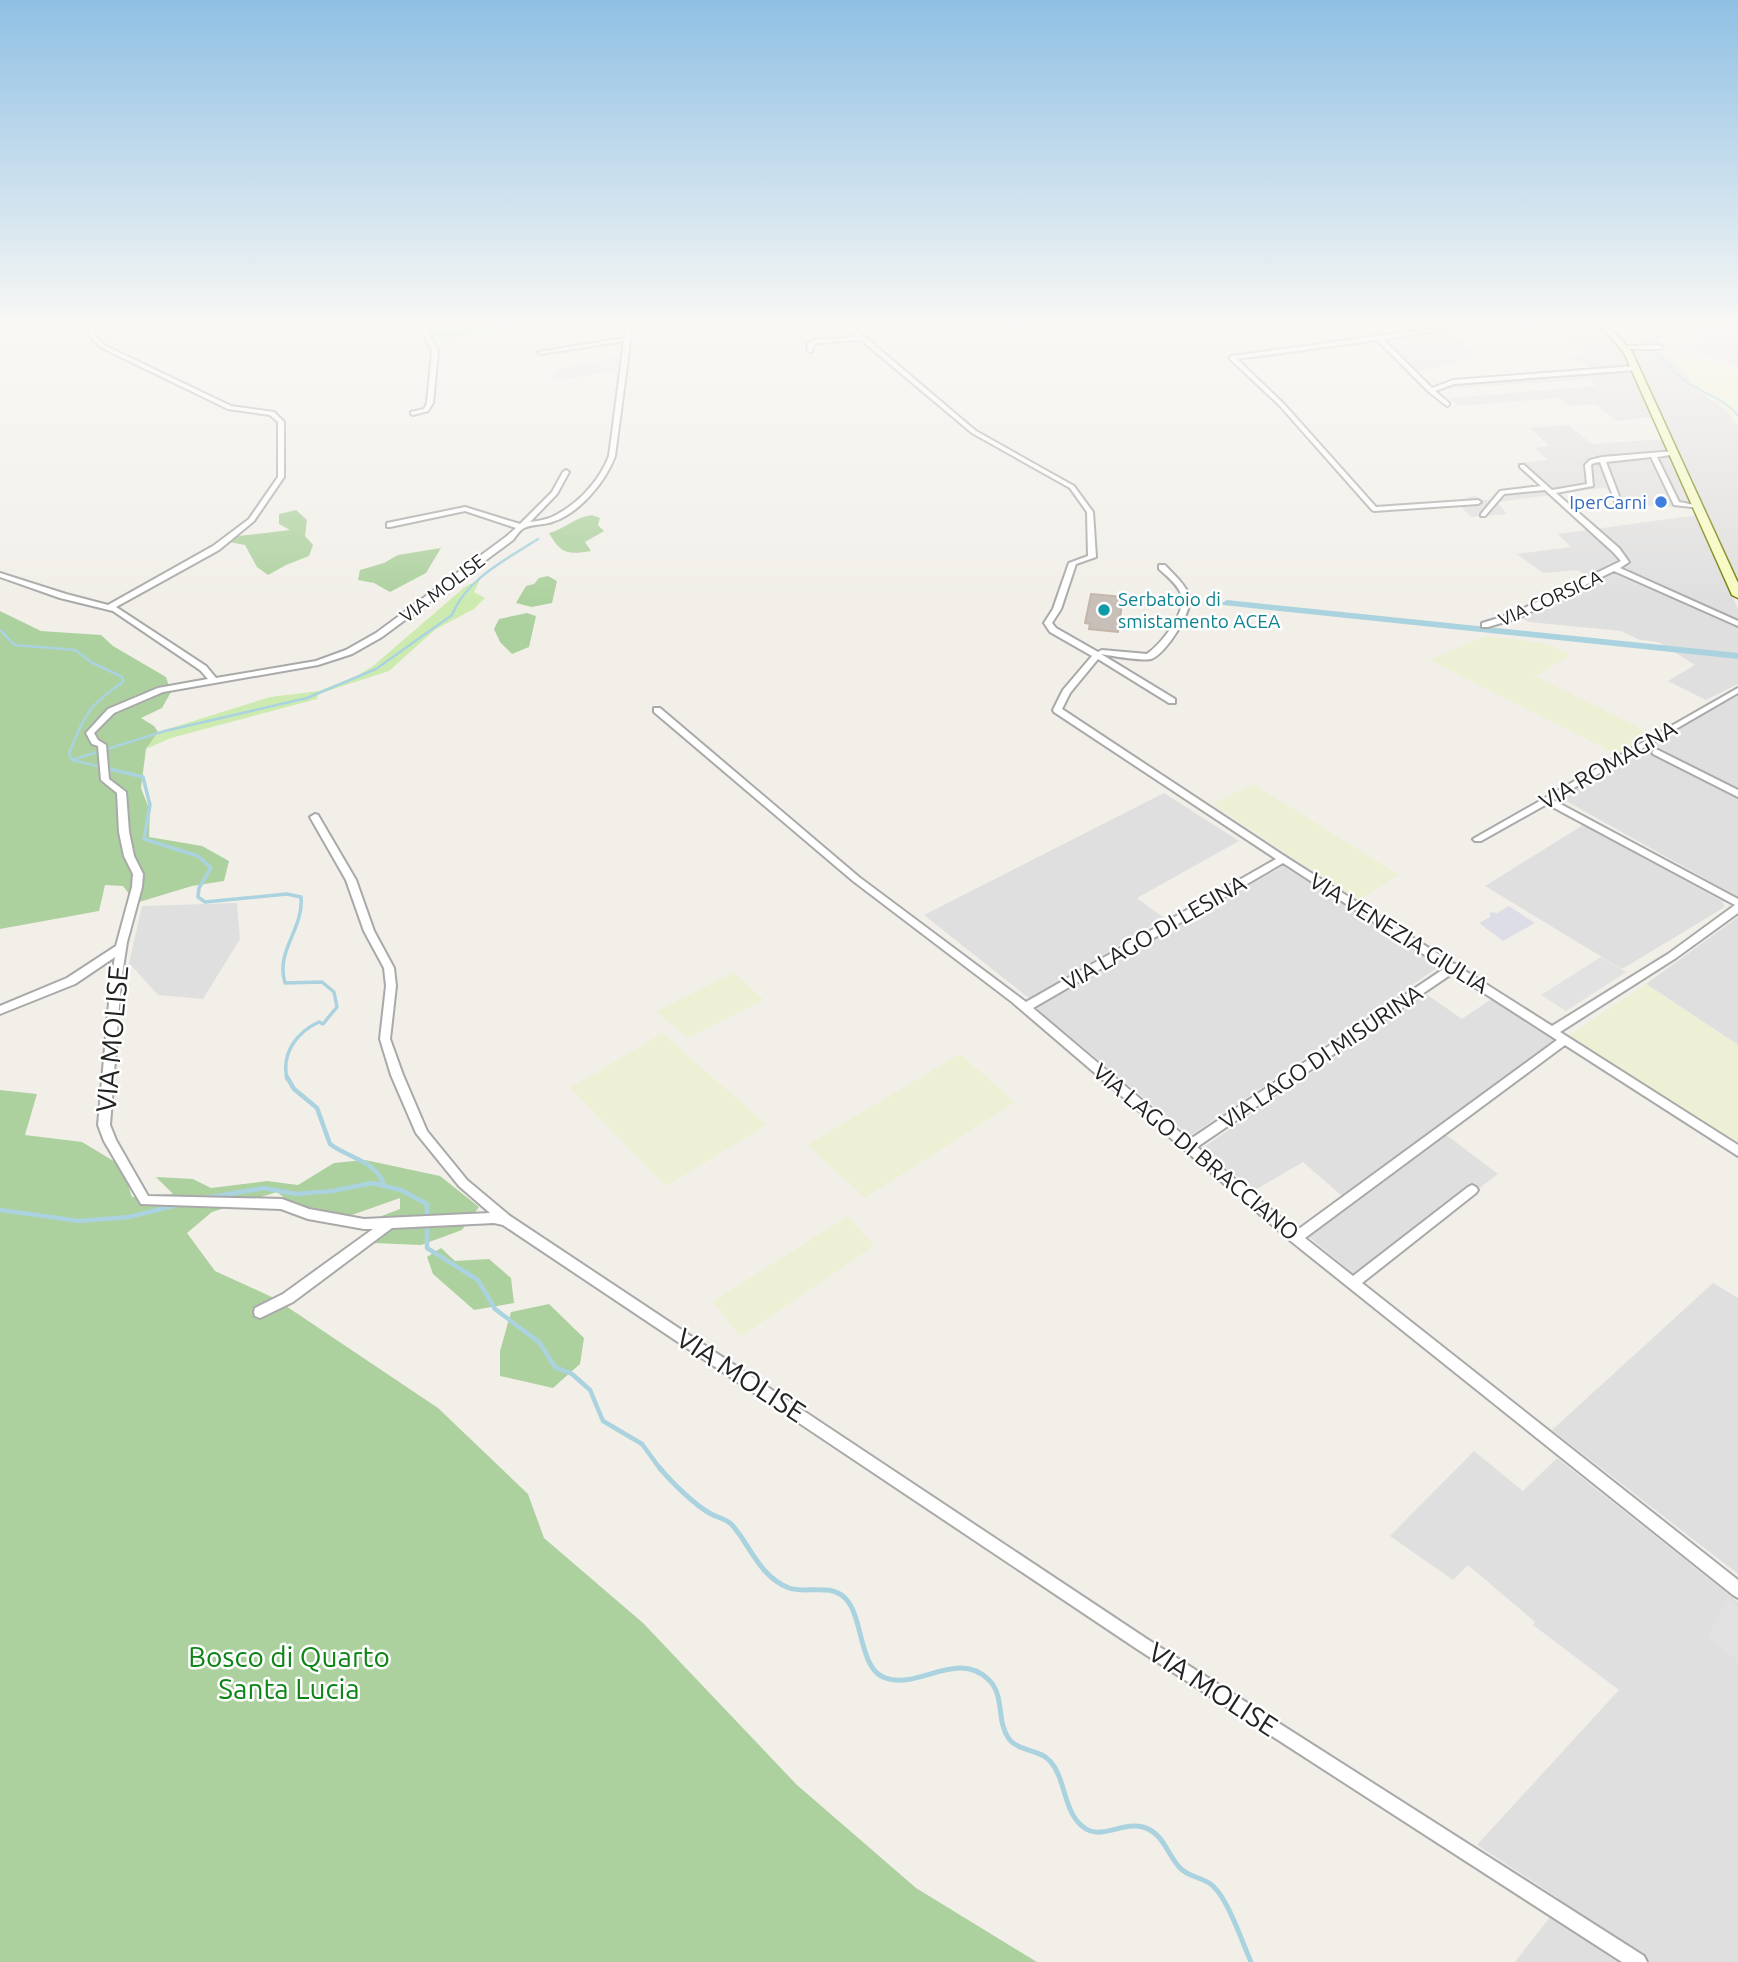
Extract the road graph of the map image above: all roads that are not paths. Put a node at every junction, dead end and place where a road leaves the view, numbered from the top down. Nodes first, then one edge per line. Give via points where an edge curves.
1 (279, 420) edge
2 (616, 420) edge
3 (959, 420) edge
4 (1295, 420) edge
5 (1660, 420) edge
6 (1675, 453) junction
7 (1653, 455) junction
8 (1602, 459) junction
9 (1522, 466) dead end
10 (566, 472) dead end
11 (1548, 490) junction
12 (1478, 502) dead end
13 (1619, 504) dead end
14 (1698, 507) junction
15 (1483, 515) dead end
16 (390, 525) dead end
17 (522, 527) junction
18 (1162, 567) dead end
19 (1614, 568) junction
20 (0, 575) edge
21 (1738, 595) edge
22 (110, 607) junction
23 (1738, 624) edge
24 (1485, 625) dead end
25 (1100, 654) junction
26 (212, 680) junction
27 (1738, 690) edge
28 (1172, 701) dead end
29 (657, 710) dead end
30 (1656, 752) dead end
31 (1738, 794) edge
32 (1547, 800) junction
33 (315, 817) dead end
34 (1478, 839) dead end
35 (1283, 859) junction
36 (1738, 903) edge
37 (1738, 908) edge
38 (121, 948) junction
39 (1454, 967) junction
40 (1026, 1007) junction
41 (0, 1010) edge
42 (1553, 1031) junction
43 (1565, 1040) junction
44 (1189, 1146) junction
45 (1738, 1151) edge
46 (1472, 1190) dead end
47 (506, 1220) junction
48 (387, 1225) junction
49 (1296, 1238) junction
50 (1353, 1283) junction
51 (260, 1312) dead end
52 (1738, 1590) edge
53 (1639, 1962) edge

1 - 22 street via 281,477 252,520 216,548
2 - 17 street, VIA MOLISE via 611,456 598,483 552,520
3 - 25 street via 1080,496 1091,518 1092,557 1073,563 1048,623 1056,632
4 - 12 street via 1374,509
5 - 6 main road
6 - 7 street
6 - 14 main road
7 - 8 street
7 - 14 street via 1676,504
8 - 11 street via 1588,464 1589,486
8 - 13 street
9 - 11 street
10 - 17 street via 555,493
11 - 15 street via 1502,492
11 - 19 street via 1621,556 1625,563
14 - 21 main road
16 - 17 street via 465,509
17 - 26 street, VIA MOLISE via 359,648 318,663
18 - 25 street via 1187,601 1164,642 1148,657
19 - 23 street
19 - 24 street, VIA CORSICA via 1515,616
20 - 22 street
22 - 26 street via 202,668
25 - 28 street
25 - 35 street, VIA VENEZIA GIULIA via 1056,709
26 - 38 street, VIA MOLISE via 161,690 119,708 103,716 90,733 103,749 105,780 121,792 129,856 138,874 135,904
27 - 32 street, VIA ROMAGNA
29 - 40 street, VIA LAGO DI BRACCIANO via 856,879
30 - 31 street
32 - 34 street, VIA ROMAGNA
32 - 36 street
33 - 47 street via 351,880 389,968 385,1040 422,1133 463,1183
35 - 39 street, VIA VENEZIA GIULIA
35 - 40 street, VIA LAGO DI LESINA
37 - 42 street
38 - 41 street via 71,981
38 - 48 street, VIA MOLISE via 104,1125 145,1200 282,1204 345,1222
39 - 42 street, VIA VENEZIA GIULIA
39 - 44 street, VIA LAGO DI MISURINA
40 - 44 street, VIA LAGO DI BRACCIANO
42 - 43 street, VIA VENEZIA GIULIA
43 - 45 street, VIA VENEZIA GIULIA
43 - 49 street
44 - 49 street, VIA LAGO DI BRACCIANO
46 - 50 street
47 - 48 street, VIA MOLISE
47 - 53 street, VIA MOLISE via 1142,1644
48 - 51 street via 288,1298
49 - 50 street, VIA LAGO DI BRACCIANO
50 - 52 street, VIA LAGO DI BRACCIANO

